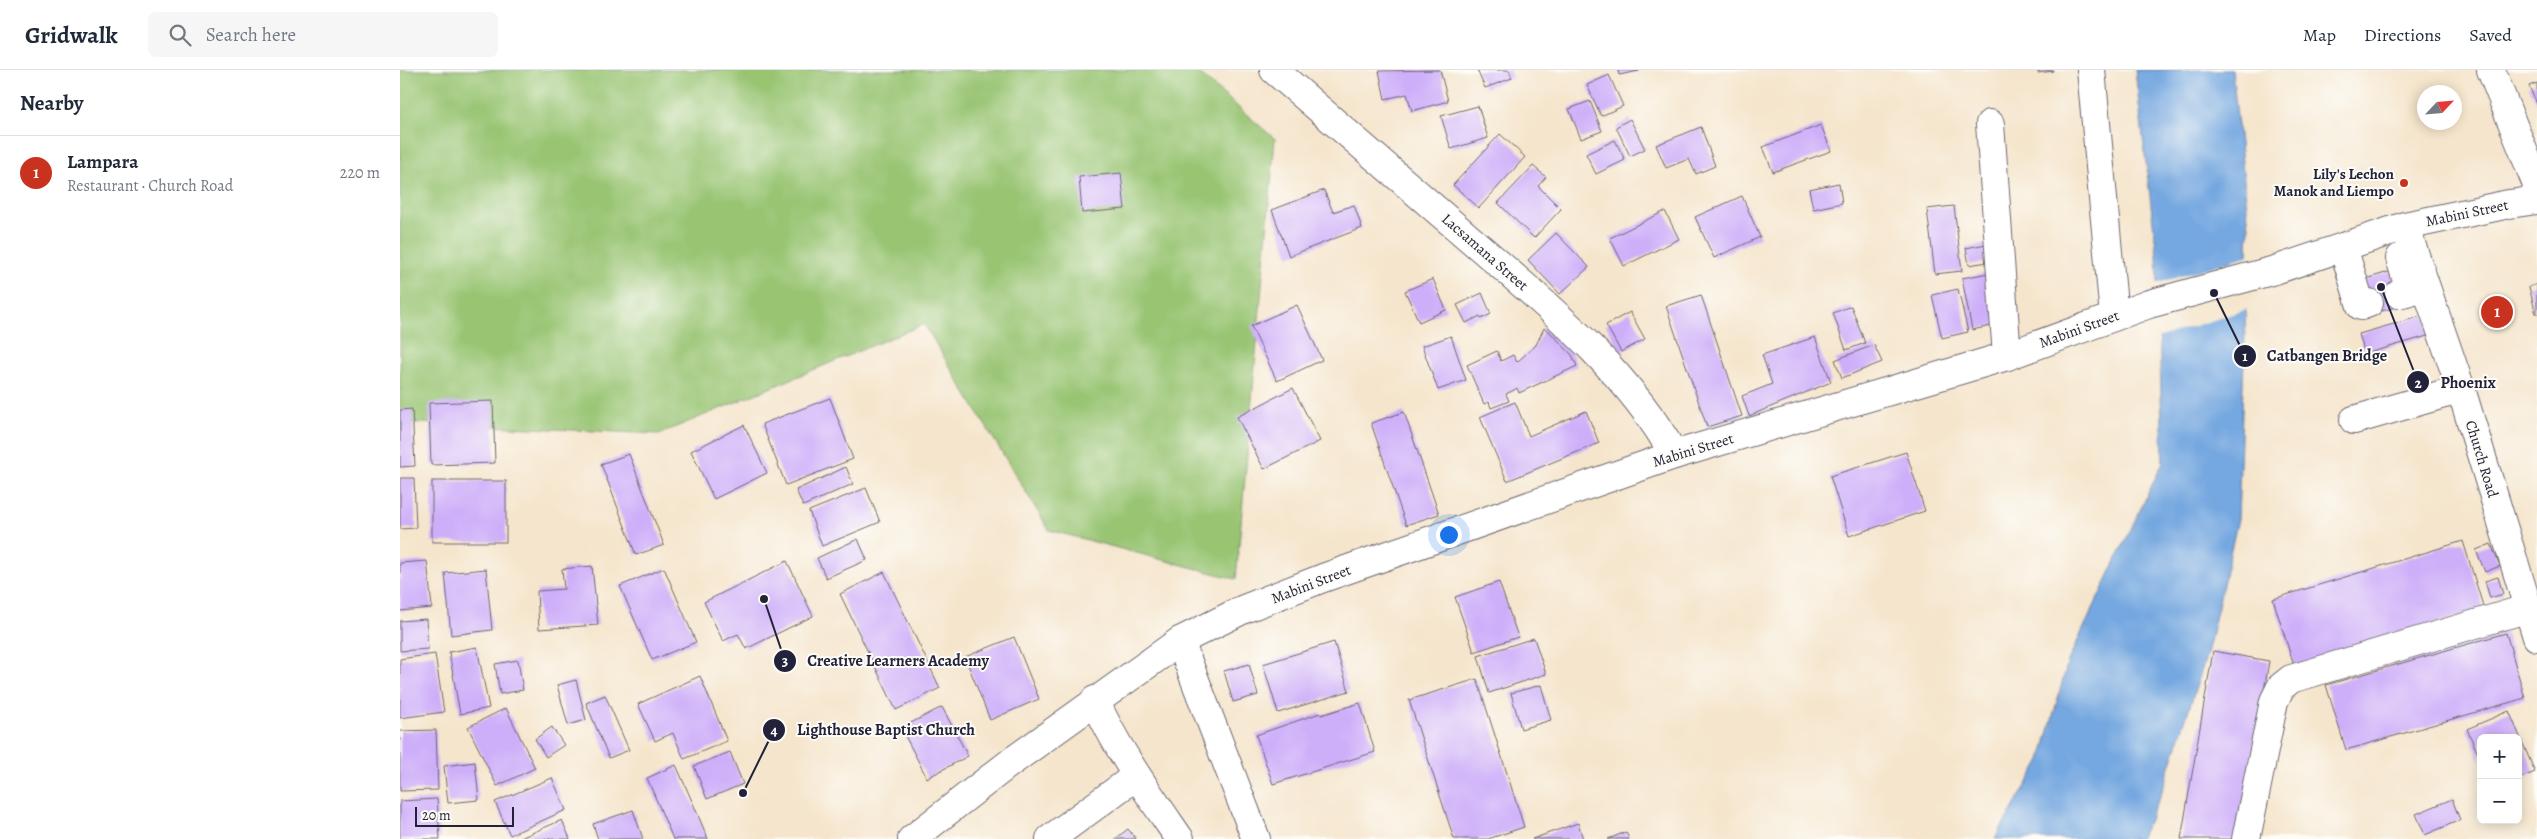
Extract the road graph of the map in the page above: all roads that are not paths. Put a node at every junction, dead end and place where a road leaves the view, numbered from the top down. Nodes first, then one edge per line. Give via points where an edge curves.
1 (1274, 70) edge
2 (2091, 70) edge
3 (2491, 70) edge
4 (1990, 124) dead end
5 (2537, 185) edge
6 (2537, 200) edge
7 (2398, 228) junction
8 (2343, 247) junction
9 (2399, 294) dead end
10 (2369, 303) dead end
11 (2114, 316) junction
12 (2007, 356) junction
13 (2461, 389) junction
14 (2354, 420) dead end
15 (1674, 455) junction
16 (2529, 608) junction
17 (2537, 637) edge
18 (1180, 641) junction
19 (1095, 700) junction
20 (1136, 776) junction
21 (912, 839) edge
22 (1050, 839) edge
23 (1180, 839) edge
24 (1256, 839) edge
25 (2246, 839) edge

1 - 15 street, Lacsamana Street via 1526,287 1619,376 1657,424
2 - 11 street
3 - 5 street
4 - 12 street
6 - 7 street, Mabini Street
7 - 8 street, Mabini Street
7 - 9 street via 2410,291
7 - 13 street, Church Road
8 - 10 street via 2361,306
8 - 11 street, Mabini Street
11 - 12 street, Mabini Street
12 - 15 street, Mabini Street
13 - 14 street
13 - 16 street, Church Road
15 - 18 street, Mabini Street via 1323,578 1244,609
16 - 17 street, Church Road
16 - 25 street via 2290,679 2281,687 2274,701
18 - 19 street, Mabini Street
18 - 24 street
19 - 20 street via 1111,735
19 - 21 street, Mabini Street
20 - 22 street
20 - 23 street

